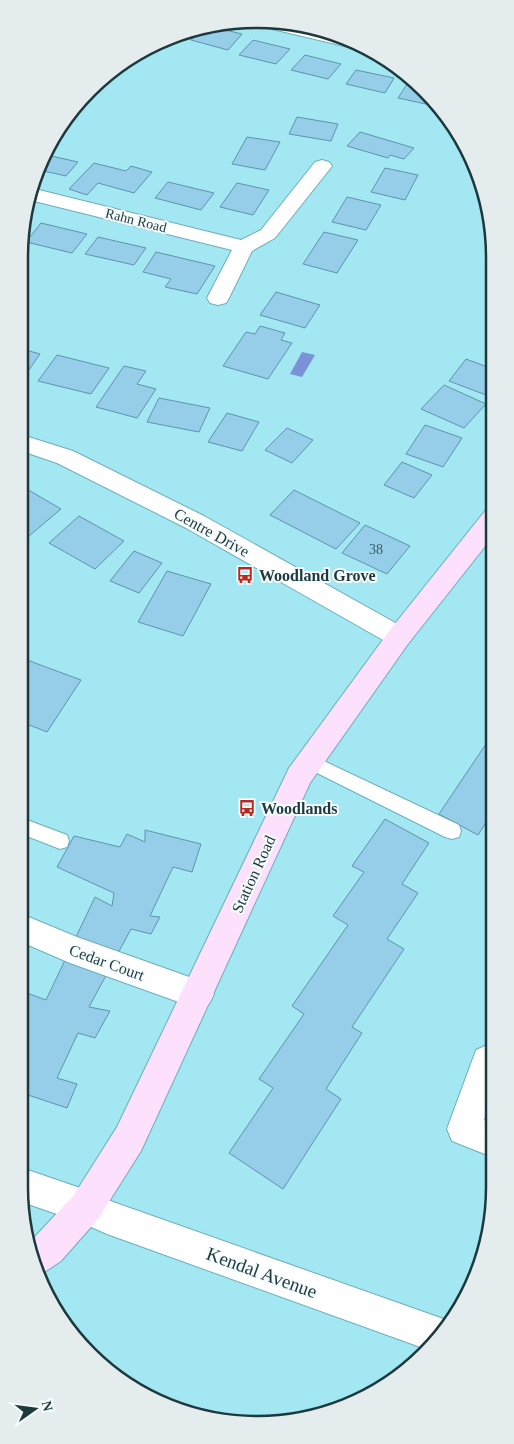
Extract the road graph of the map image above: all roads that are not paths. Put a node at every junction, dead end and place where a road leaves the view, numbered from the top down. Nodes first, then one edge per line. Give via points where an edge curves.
1 (322, 166) dead end
2 (36, 195) edge
3 (244, 247) junction
4 (218, 298) dead end
5 (28, 445) edge
6 (486, 528) edge
7 (399, 637) junction
8 (309, 761) junction
9 (28, 829) edge
10 (452, 831) dead end
11 (60, 841) dead end
12 (28, 930) edge
13 (198, 994) junction
14 (486, 1064) edge
15 (486, 1137) edge
16 (28, 1187) edge
17 (86, 1207) junction
18 (39, 1257) edge
19 (434, 1333) edge

1 - 3 street via 268,234
2 - 3 street, Rahn Road
3 - 4 street
5 - 7 street, Centre Drive via 65,457 195,522
6 - 7 street, Station Road
7 - 8 street, Station Road
8 - 10 lane
8 - 13 street, Station Road via 299,776
9 - 11 lane
12 - 13 street, Cedar Court via 70,949
13 - 17 street, Station Road via 129,1139
14 - 15 street via 464,1129
16 - 17 street, Kendal Avenue
17 - 18 street, Station Road
17 - 19 street, Kendal Avenue

